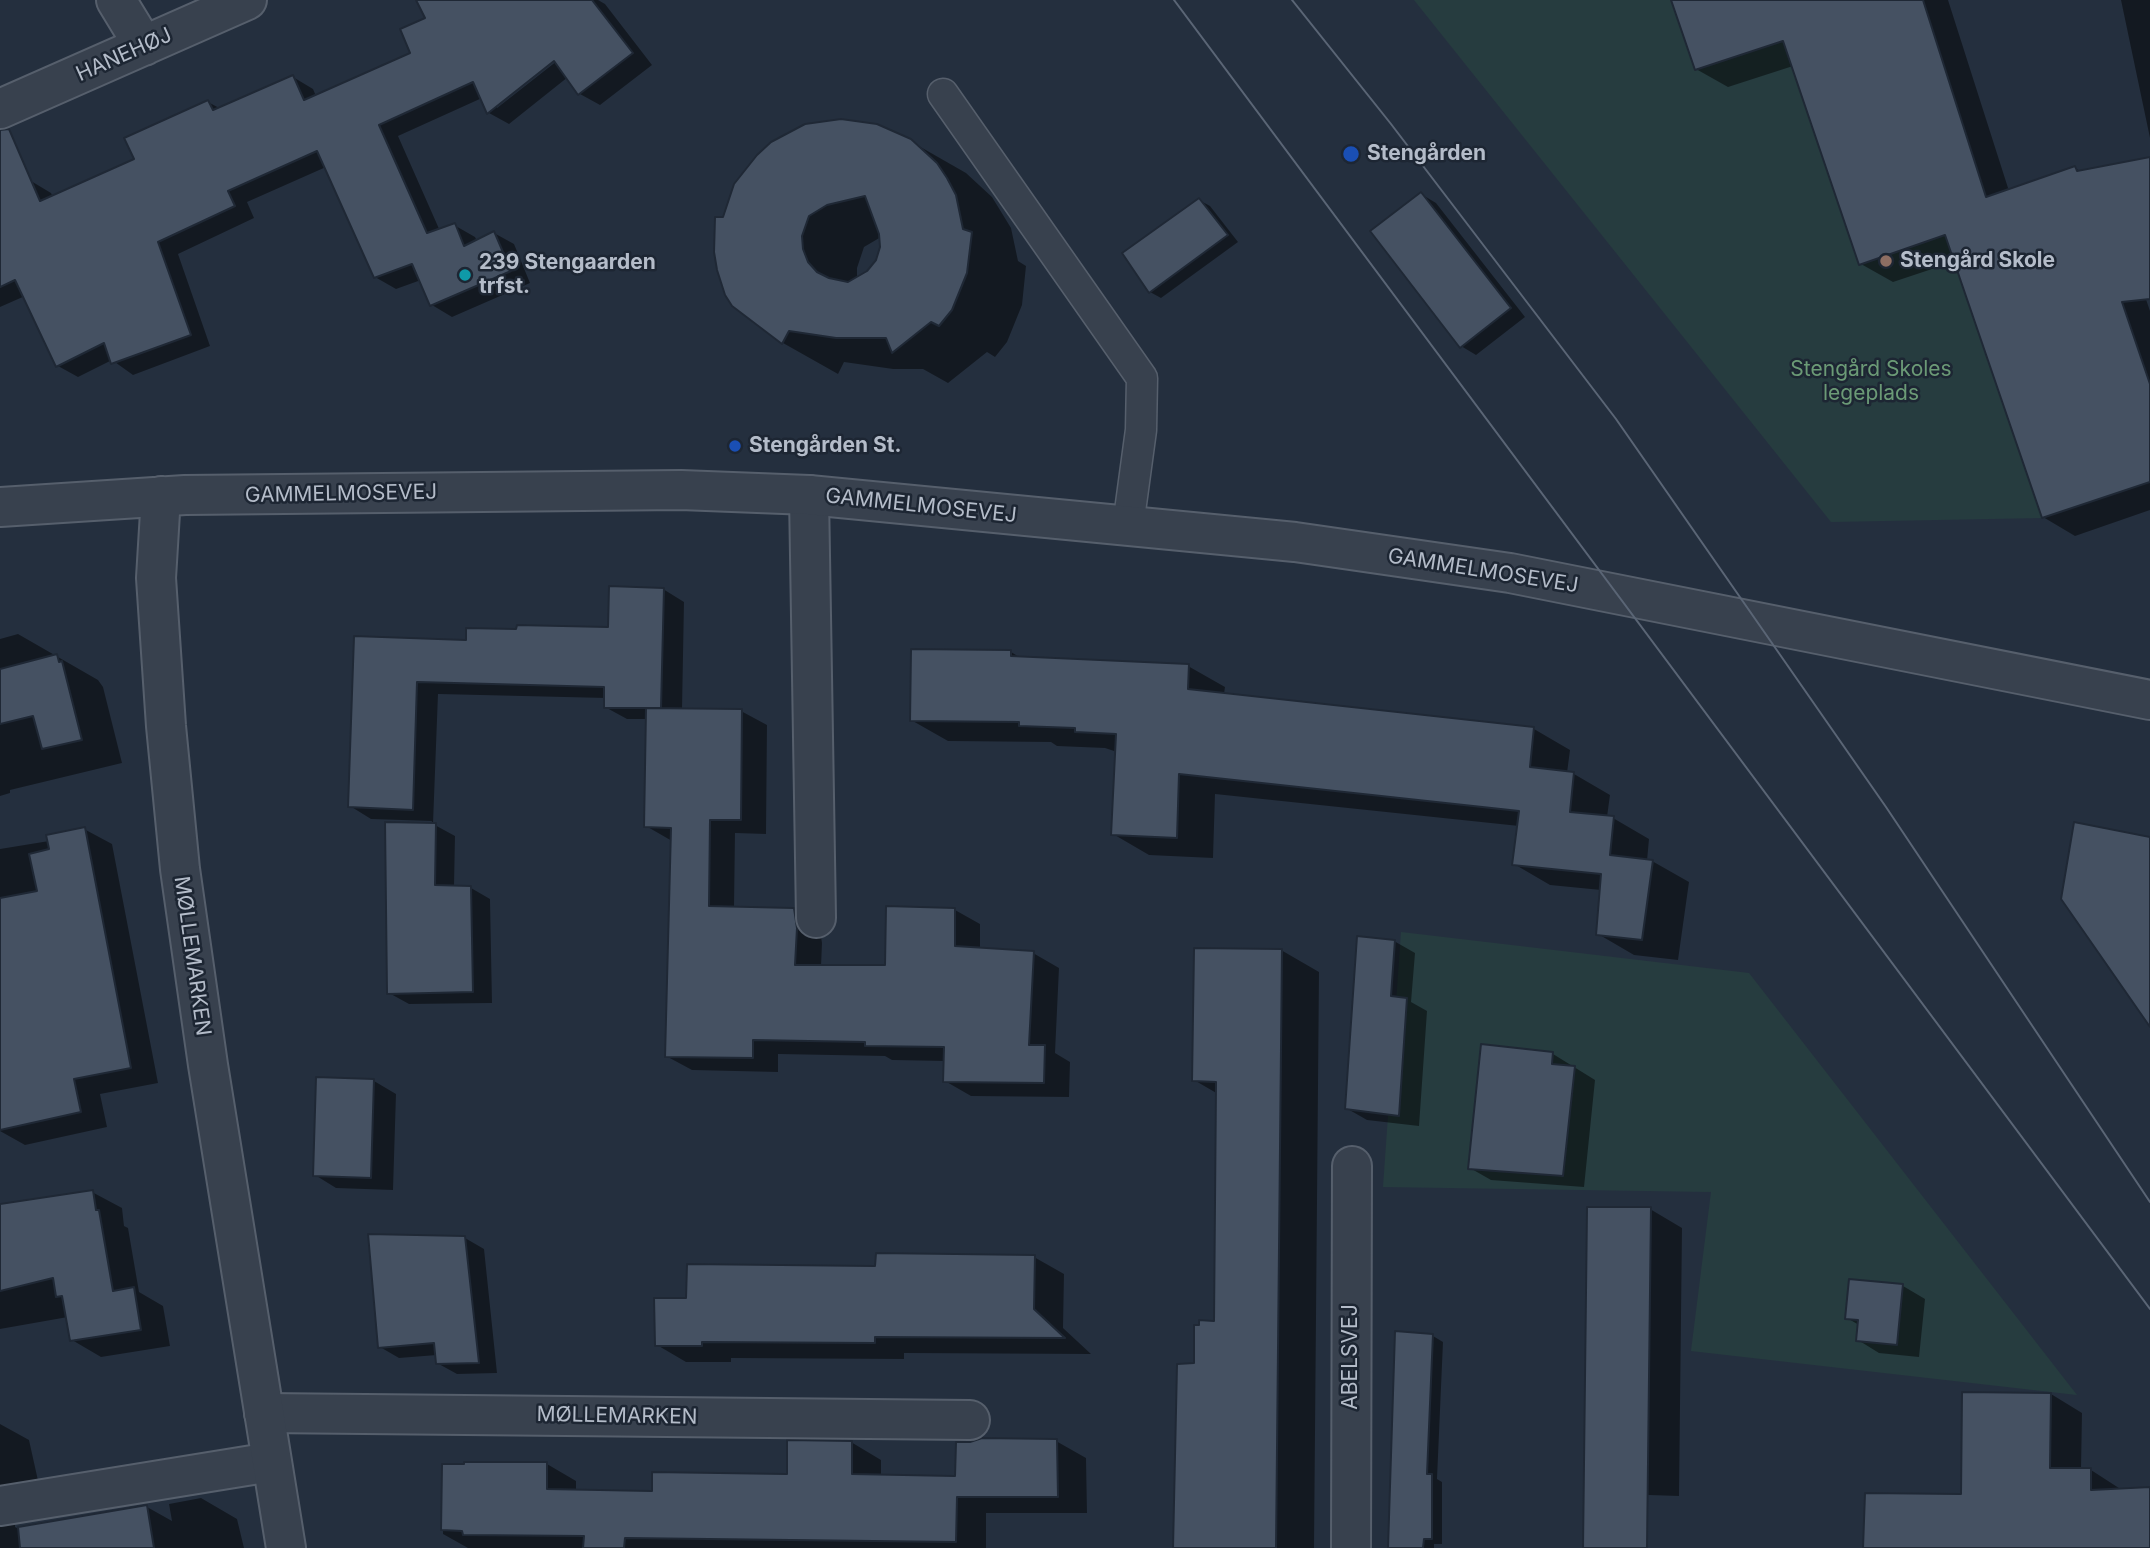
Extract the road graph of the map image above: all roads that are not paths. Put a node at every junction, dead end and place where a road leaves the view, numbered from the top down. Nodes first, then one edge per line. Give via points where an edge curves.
1 (116, 0) edge
2 (247, 0) edge
3 (144, 46) junction
4 (943, 94) dead end
5 (0, 109) edge
6 (809, 495) junction
7 (161, 496) junction
8 (0, 507) edge
9 (1128, 526) junction
10 (2150, 700) edge
11 (816, 918) dead end
12 (1352, 1166) dead end
13 (264, 1413) junction
14 (970, 1420) dead end
15 (271, 1462) junction
16 (0, 1506) edge
17 (286, 1548) edge
18 (1351, 1548) edge

1 - 3 street
2 - 3 street, HANEHØJ
3 - 5 street, HANEHØJ
4 - 9 lane via 1142,378 1141,430
6 - 7 street, GAMMELMOSEVEJ via 681,490
6 - 9 street, GAMMELMOSEVEJ
6 - 11 street, GAMMELMOSEVEJ
7 - 8 street, GAMMELMOSEVEJ
7 - 13 street, MØLLEMARKEN via 156,578 180,869
9 - 10 street, GAMMELMOSEVEJ via 1295,542 1510,573
12 - 18 street, ABELSVEJ
13 - 14 street, MØLLEMARKEN
13 - 15 street, MØLLEMARKEN
15 - 16 street
15 - 17 street, MØLLEMARKEN

